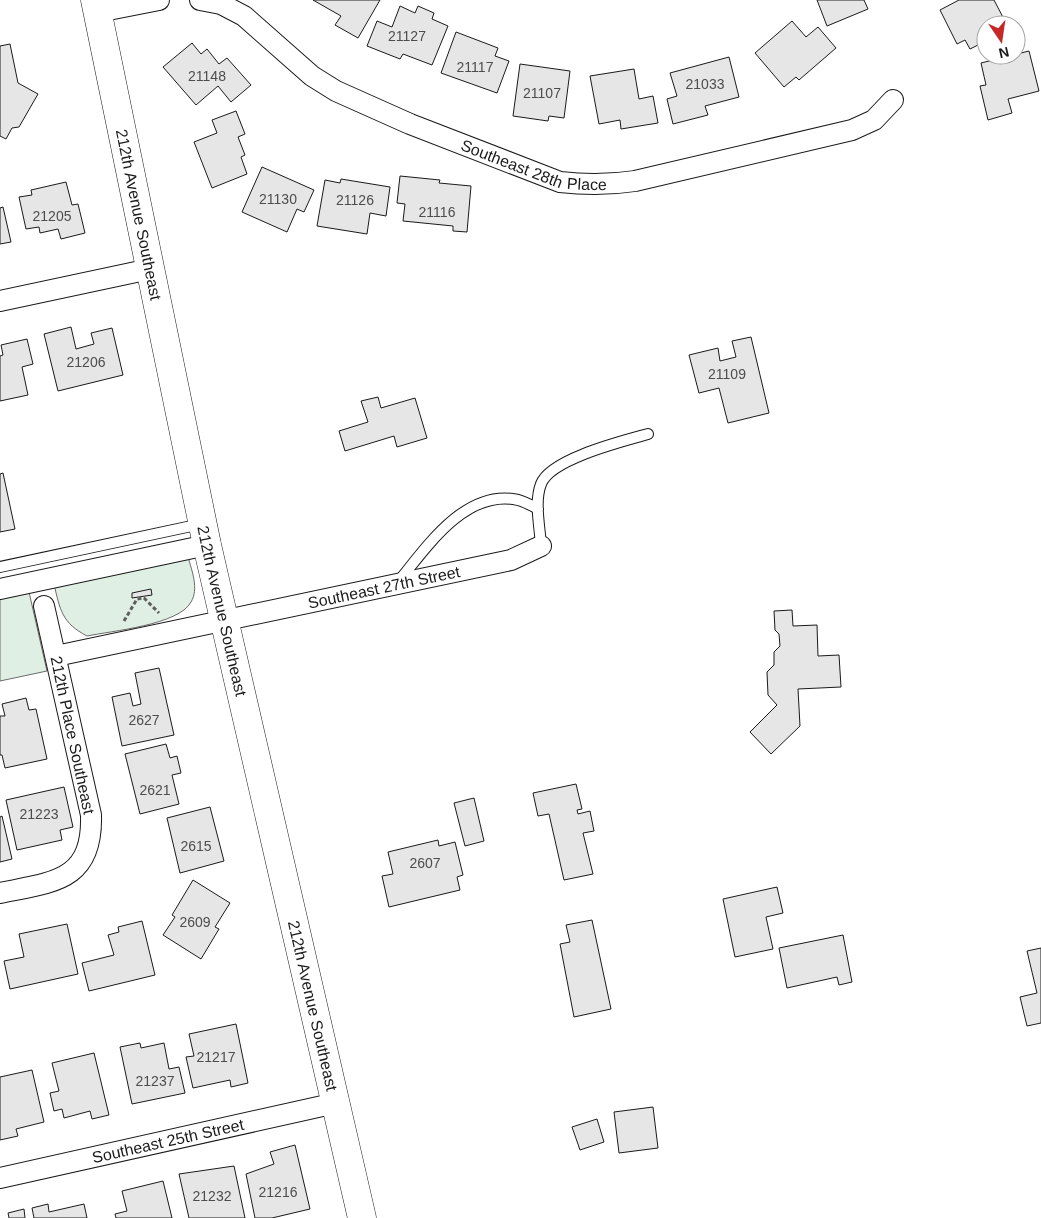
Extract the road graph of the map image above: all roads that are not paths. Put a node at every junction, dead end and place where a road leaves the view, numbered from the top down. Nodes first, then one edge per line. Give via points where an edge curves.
1 (159, 0) edge
2 (200, 0) edge
3 (97, 6) edge
4 (893, 100) dead end
5 (150, 269) junction
6 (0, 301) edge
7 (648, 434) dead end
8 (538, 508) junction
9 (204, 534) junction
10 (541, 546) joint
11 (0, 567) edge
12 (397, 584) junction
13 (0, 589) edge
14 (44, 606) dead end
15 (223, 620) junction
16 (56, 656) junction
17 (0, 893) edge
18 (336, 1103) junction
19 (0, 1178) edge
20 (362, 1218) edge

1 - 3 street
2 - 4 street, Southeast 28th Place via 221,4 244,16 312,76 336,91 410,124 551,178 580,185 607,186 635,181 852,130 874,120
3 - 5 street, 212th Avenue Southeast
5 - 6 street
5 - 9 street, 212th Avenue Southeast
7 - 8 lane via 588,452 547,474 539,492
8 - 10 lane
8 - 12 lane via 514,498 486,500 451,522
9 - 11 lane
9 - 13 street
9 - 15 street, 212th Avenue Southeast
10 - 12 street, Southeast 27th Street via 511,560
12 - 15 street, Southeast 27th Street
14 - 16 street, 212th Place Southeast
15 - 16 street, Southeast 27th Street
15 - 18 street, 212th Avenue Southeast
16 - 17 street, 212th Place Southeast via 91,815 89,849 81,864 54,881
18 - 19 street, Southeast 25th Street
18 - 20 street, 212th Avenue Southeast

